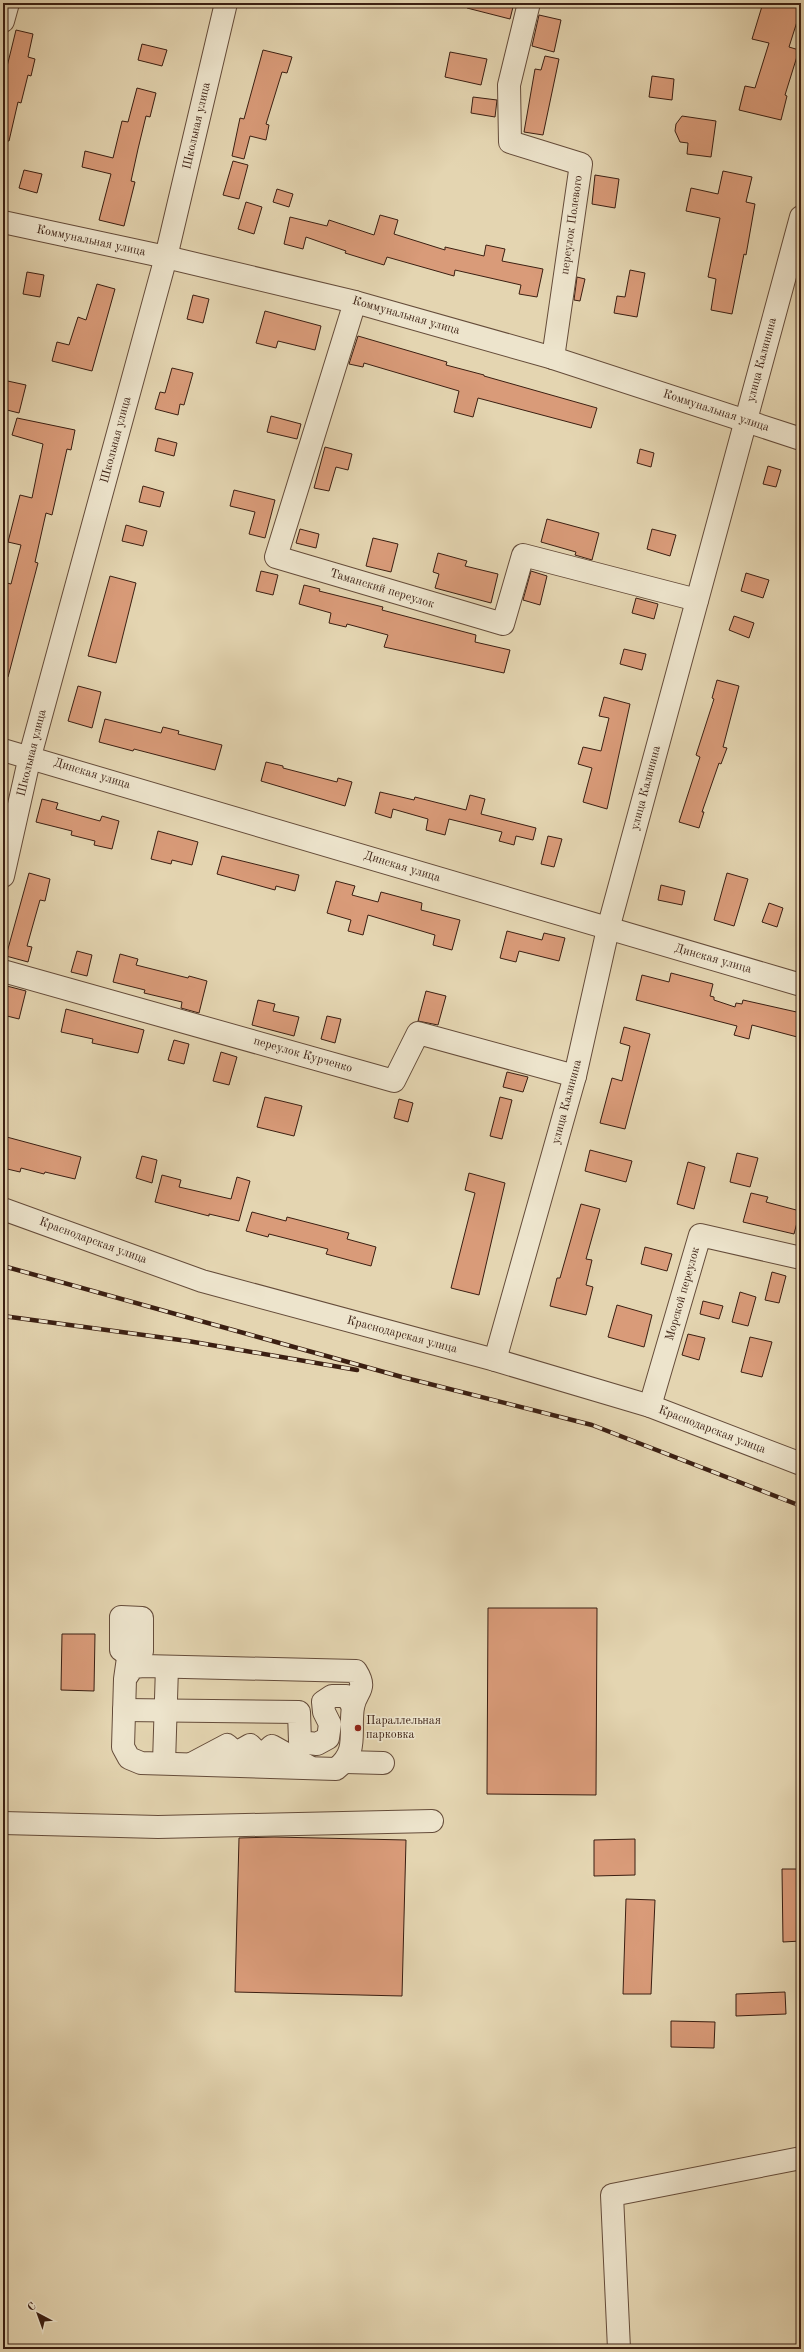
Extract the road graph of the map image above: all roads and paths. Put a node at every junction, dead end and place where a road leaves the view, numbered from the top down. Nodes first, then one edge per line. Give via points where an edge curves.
1 (8, 3) edge
2 (226, 3) edge
3 (528, 3) edge
4 (3, 22) edge
5 (801, 217) edge
6 (3, 222) edge
7 (166, 257) junction
8 (355, 302) junction
9 (553, 358) junction
10 (745, 421) junction
11 (801, 439) edge
12 (697, 600) junction
13 (3, 750) edge
14 (30, 756) junction
15 (3, 876) edge
16 (608, 929) junction
17 (3, 971) edge
18 (801, 985) edge
19 (576, 1076) junction
20 (3, 1209) edge
21 (801, 1258) edge
22 (495, 1360) junction
23 (650, 1406) junction
24 (801, 1464) edge
25 (166, 1667) junction
26 (254, 1668) junction
27 (358, 1698) junction
28 (124, 1710) junction
29 (165, 1712) junction
30 (346, 1762) junction
31 (164, 1763) junction
32 (383, 1763) dead end
33 (432, 1822) dead end
34 (3, 1823) edge
35 (801, 2158) edge
36 (619, 2349) edge

1 - 4 street
2 - 7 street, Школьная улица
3 - 9 street, переулок Полевого via 510,85 510,142 581,164
5 - 10 street, улица Калинина
6 - 7 street, Коммунальная улица
7 - 8 street, Коммунальная улица
7 - 14 street, Школьная улица
8 - 9 street, Коммунальная улица
8 - 12 street, Таманский переулок via 276,557 503,624 523,555
9 - 10 street, Коммунальная улица
10 - 11 street, Коммунальная улица
10 - 12 street, улица Калинина
12 - 16 street, улица Калинина
13 - 14 street, Динская улица
14 - 15 street, Школьная улица
14 - 16 street, Динская улица
16 - 18 street, Динская улица
16 - 19 street, улица Калинина
17 - 19 street, переулок Курченко via 394,1081 418,1033
19 - 22 street, улица Калинина
20 - 22 street, Краснодарская улица via 202,1281
21 - 23 street, Морской переулок via 700,1235
22 - 23 street, Краснодарская улица
23 - 24 street, Краснодарская улица
25 - 26 street
25 - 28 street via 136,1656 125,1679
25 - 29 street
26 - 27 street via 267,1680 321,1684
26 - 27 street via 356,1671 361,1680
27 - 29 street via 332,1696 323,1702 324,1712 330,1724 328,1738 317,1744 300,1742 299,1712
27 - 30 street via 352,1747
28 - 29 street
28 - 31 street via 123,1747 129,1758 141,1763
29 - 31 street
30 - 31 street via 336,1769
30 - 32 street
33 - 34 street via 158,1827
35 - 36 street via 612,2195

